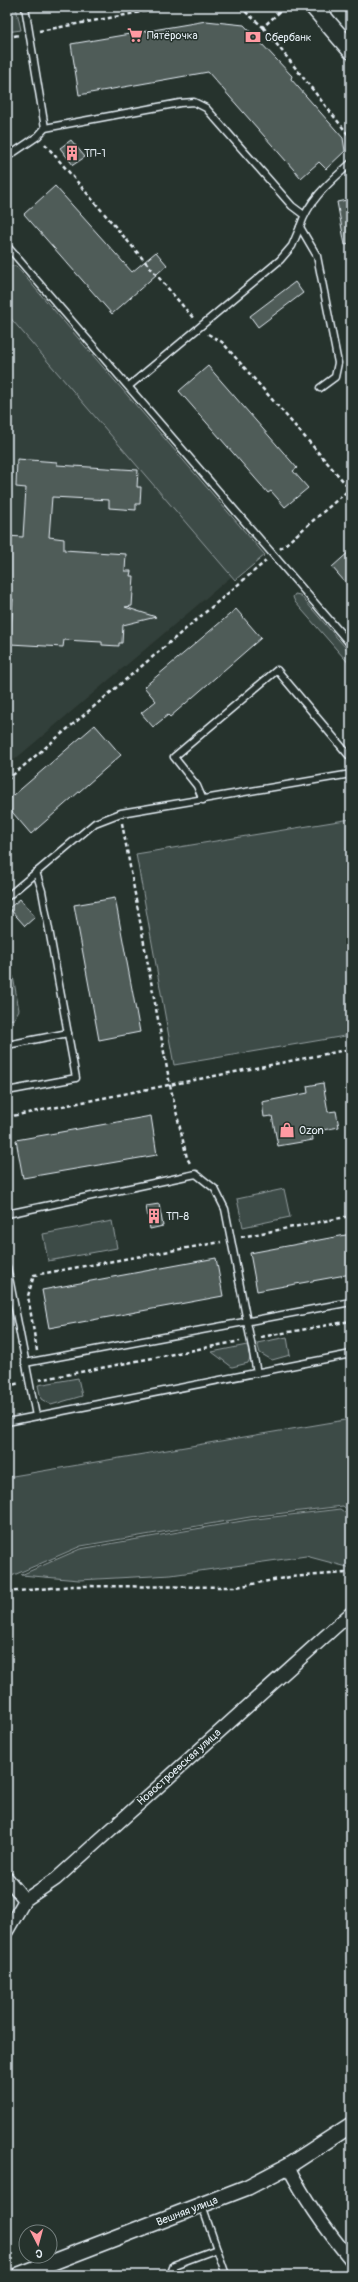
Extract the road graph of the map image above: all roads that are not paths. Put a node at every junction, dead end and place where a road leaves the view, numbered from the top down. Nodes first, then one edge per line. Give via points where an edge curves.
1 (25, 7) edge
2 (314, 7) edge
3 (351, 50) edge
4 (45, 128) junction
5 (7, 157) edge
6 (351, 163) edge
7 (304, 214) junction
8 (300, 227) junction
9 (8, 249) edge
10 (129, 386) junction
11 (320, 388) dead end
12 (351, 645) edge
13 (351, 758) edge
14 (351, 774) edge
15 (203, 800) junction
16 (36, 872) junction
17 (7, 897) edge
18 (68, 1033) junction
19 (7, 1045) edge
20 (7, 1091) edge
21 (7, 1214) edge
22 (7, 1267) edge
23 (351, 1302) edge
24 (248, 1322) junction
25 (351, 1354) edge
26 (25, 1363) junction
27 (257, 1372) junction
28 (36, 1416) junction
29 (7, 1422) edge
30 (351, 1613) edge
31 (7, 1878) edge
32 (25, 1900) junction
33 (7, 1931) edge
34 (349, 2127) edge
35 (288, 2166) junction
36 (202, 2206) junction
37 (217, 2249) junction
38 (351, 2260) edge
39 (20, 2275) edge
40 (174, 2275) edge
41 (226, 2275) edge

1 - 4 lane
2 - 3 main road
4 - 5 lane via 38,136
4 - 7 lane via 194,102 206,108 292,206
6 - 7 lane via 319,193
7 - 8 lane
8 - 10 lane via 292,246 280,260
8 - 11 lane via 317,256 338,363 336,377
9 - 10 lane
10 - 12 lane
13 - 15 lane via 277,670 174,757 197,786
14 - 15 lane
15 - 16 lane via 121,813 95,823
16 - 17 lane
16 - 18 lane via 42,891
18 - 19 lane
18 - 20 lane via 76,1078
21 - 24 lane via 196,1174 215,1189 225,1209
22 - 26 lane
23 - 24 lane
24 - 26 lane
24 - 27 lane
25 - 27 lane
26 - 28 lane
27 - 28 lane
28 - 29 lane
30 - 32 street, Новостроевская улица via 56,1879
31 - 32 street
32 - 33 street
34 - 35 street, Вешняя улица
35 - 36 street, Вешняя улица via 248,2187
35 - 38 street via 320,2222
36 - 37 lane
36 - 39 street, Вешняя улица
37 - 40 lane via 174,2265
37 - 41 lane

